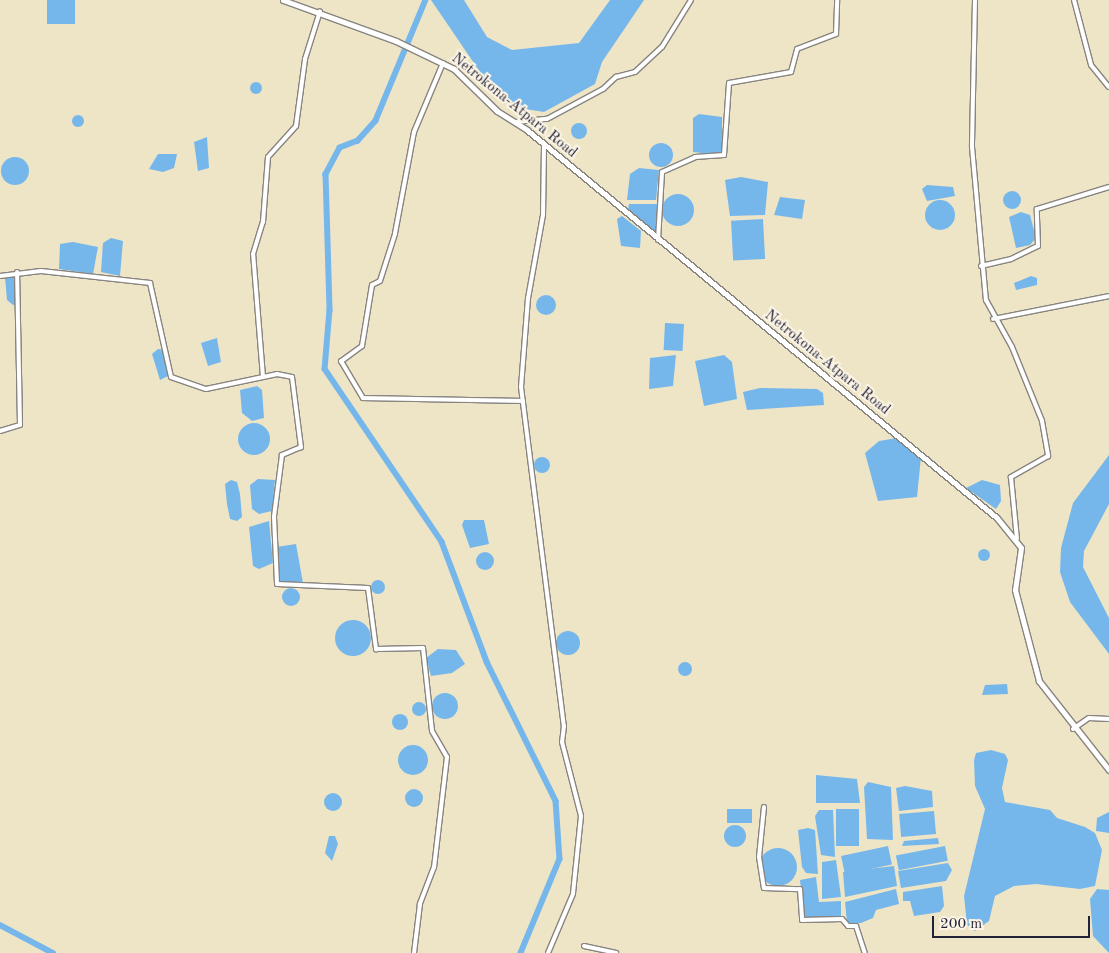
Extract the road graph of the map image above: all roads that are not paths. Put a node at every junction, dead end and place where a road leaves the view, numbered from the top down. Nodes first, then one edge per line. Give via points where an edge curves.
1 (282, 0) edge
2 (691, 0) edge
3 (837, 0) edge
4 (975, 0) edge
5 (1074, 0) edge
6 (320, 11) junction
7 (443, 63) junction
8 (1109, 87) edge
9 (516, 122) junction
10 (544, 145) junction
11 (1109, 187) edge
12 (658, 240) junction
13 (981, 266) junction
14 (17, 272) junction
15 (0, 276) edge
16 (1109, 296) edge
17 (993, 319) junction
18 (262, 377) junction
19 (523, 401) junction
20 (0, 430) edge
21 (1017, 539) junction
22 (1109, 720) edge
23 (1073, 729) junction
24 (1109, 770) edge
25 (764, 807) dead end
26 (584, 946) dead end
27 (414, 953) edge
28 (548, 953) edge
29 (616, 953) edge
30 (865, 953) edge

1 - 6 street, Netrokona-Atpara Road
2 - 9 street via 662,47 640,68 616,77 553,116
3 - 12 street via 836,34 797,49 791,72 729,83 724,155 695,157 662,172
4 - 13 street via 972,147
5 - 8 street via 1091,65
6 - 7 street, Netrokona-Atpara Road
6 - 18 street via 305,59 296,126 268,157 263,222 253,254
7 - 9 street, Netrokona-Atpara Road
7 - 19 street via 414,132 395,234 380,280 372,284 362,346 344,354 342,360 362,398
9 - 10 street, Netrokona-Atpara Road
10 - 12 street, Netrokona-Atpara Road
10 - 19 street via 543,215 521,354
11 - 13 street via 1037,209 1038,246 1011,260
12 - 21 street, Netrokona-Atpara Road via 961,487
13 - 17 street
14 - 15 street
14 - 18 street via 150,283 171,377 206,389
14 - 20 street via 20,425
16 - 17 street
17 - 21 street via 1012,347 1042,421 1048,456 1011,477
18 - 27 street via 292,377 301,447 282,456 274,517 277,584 366,586 372,599 376,649 423,649 432,731 447,762 434,866 420,904
19 - 28 street via 564,726 563,747 581,816 573,894
21 - 23 street via 1022,555 1015,590 1039,681
22 - 23 street via 1089,718
23 - 24 street
25 - 30 street via 759,857 764,888 800,889 802,920 842,919 848,926 856,926
26 - 29 street

